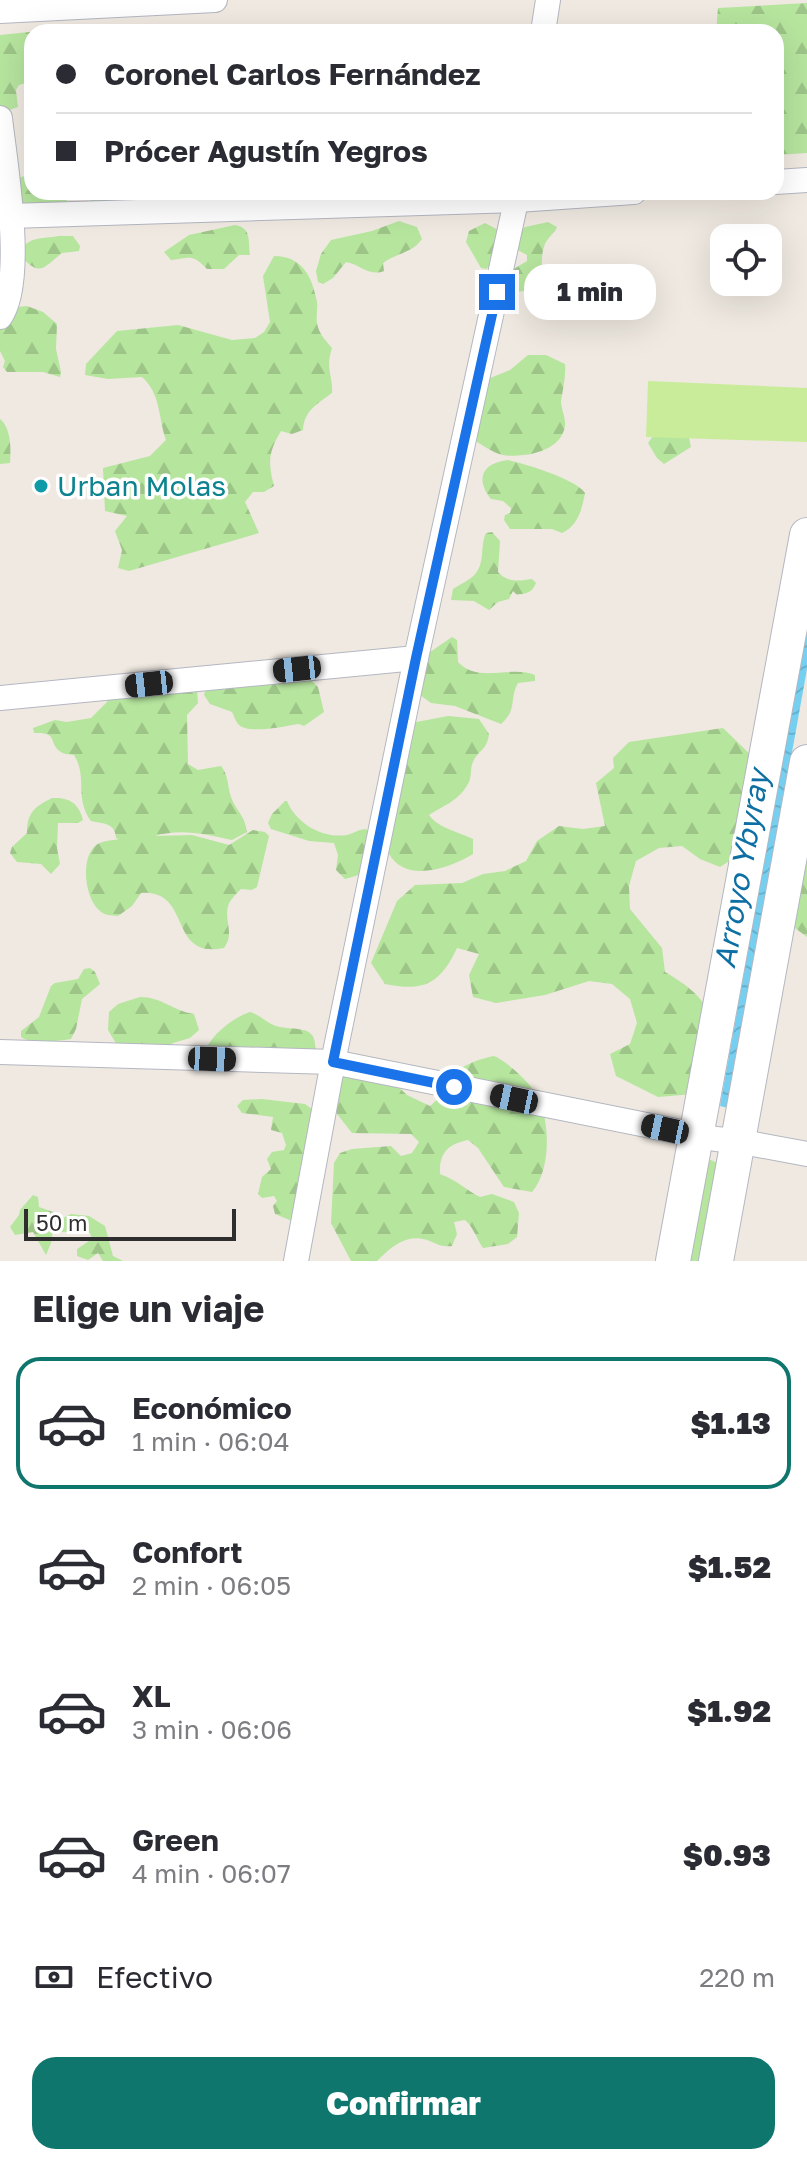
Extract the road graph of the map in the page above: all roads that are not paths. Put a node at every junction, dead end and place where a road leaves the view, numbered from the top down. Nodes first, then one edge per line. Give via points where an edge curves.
1 (215, 0) edge
2 (548, 0) edge
3 (0, 11) edge
4 (544, 24) edge
5 (0, 118) edge
6 (807, 180) edge
7 (784, 181) edge
8 (416, 200) edge
9 (517, 200) edge
10 (10, 216) junction
11 (3, 312) edge
12 (807, 535) edge
13 (416, 658) junction
14 (0, 698) edge
15 (807, 762) edge
16 (0, 1052) edge
17 (333, 1062) junction
18 (695, 1135) junction
19 (737, 1141) junction
20 (807, 1154) edge
21 (296, 1261) edge
22 (673, 1261) edge
23 (716, 1261) edge

1 - 3 street
2 - 4 street
5 - 10 street
6 - 7 street
8 - 10 street
9 - 13 street
10 - 11 street via 13,280
12 - 18 main road
13 - 14 street
13 - 17 street
15 - 19 main road
16 - 17 street
17 - 18 street
17 - 21 street
18 - 19 street
18 - 22 main road
19 - 20 street
19 - 23 main road

